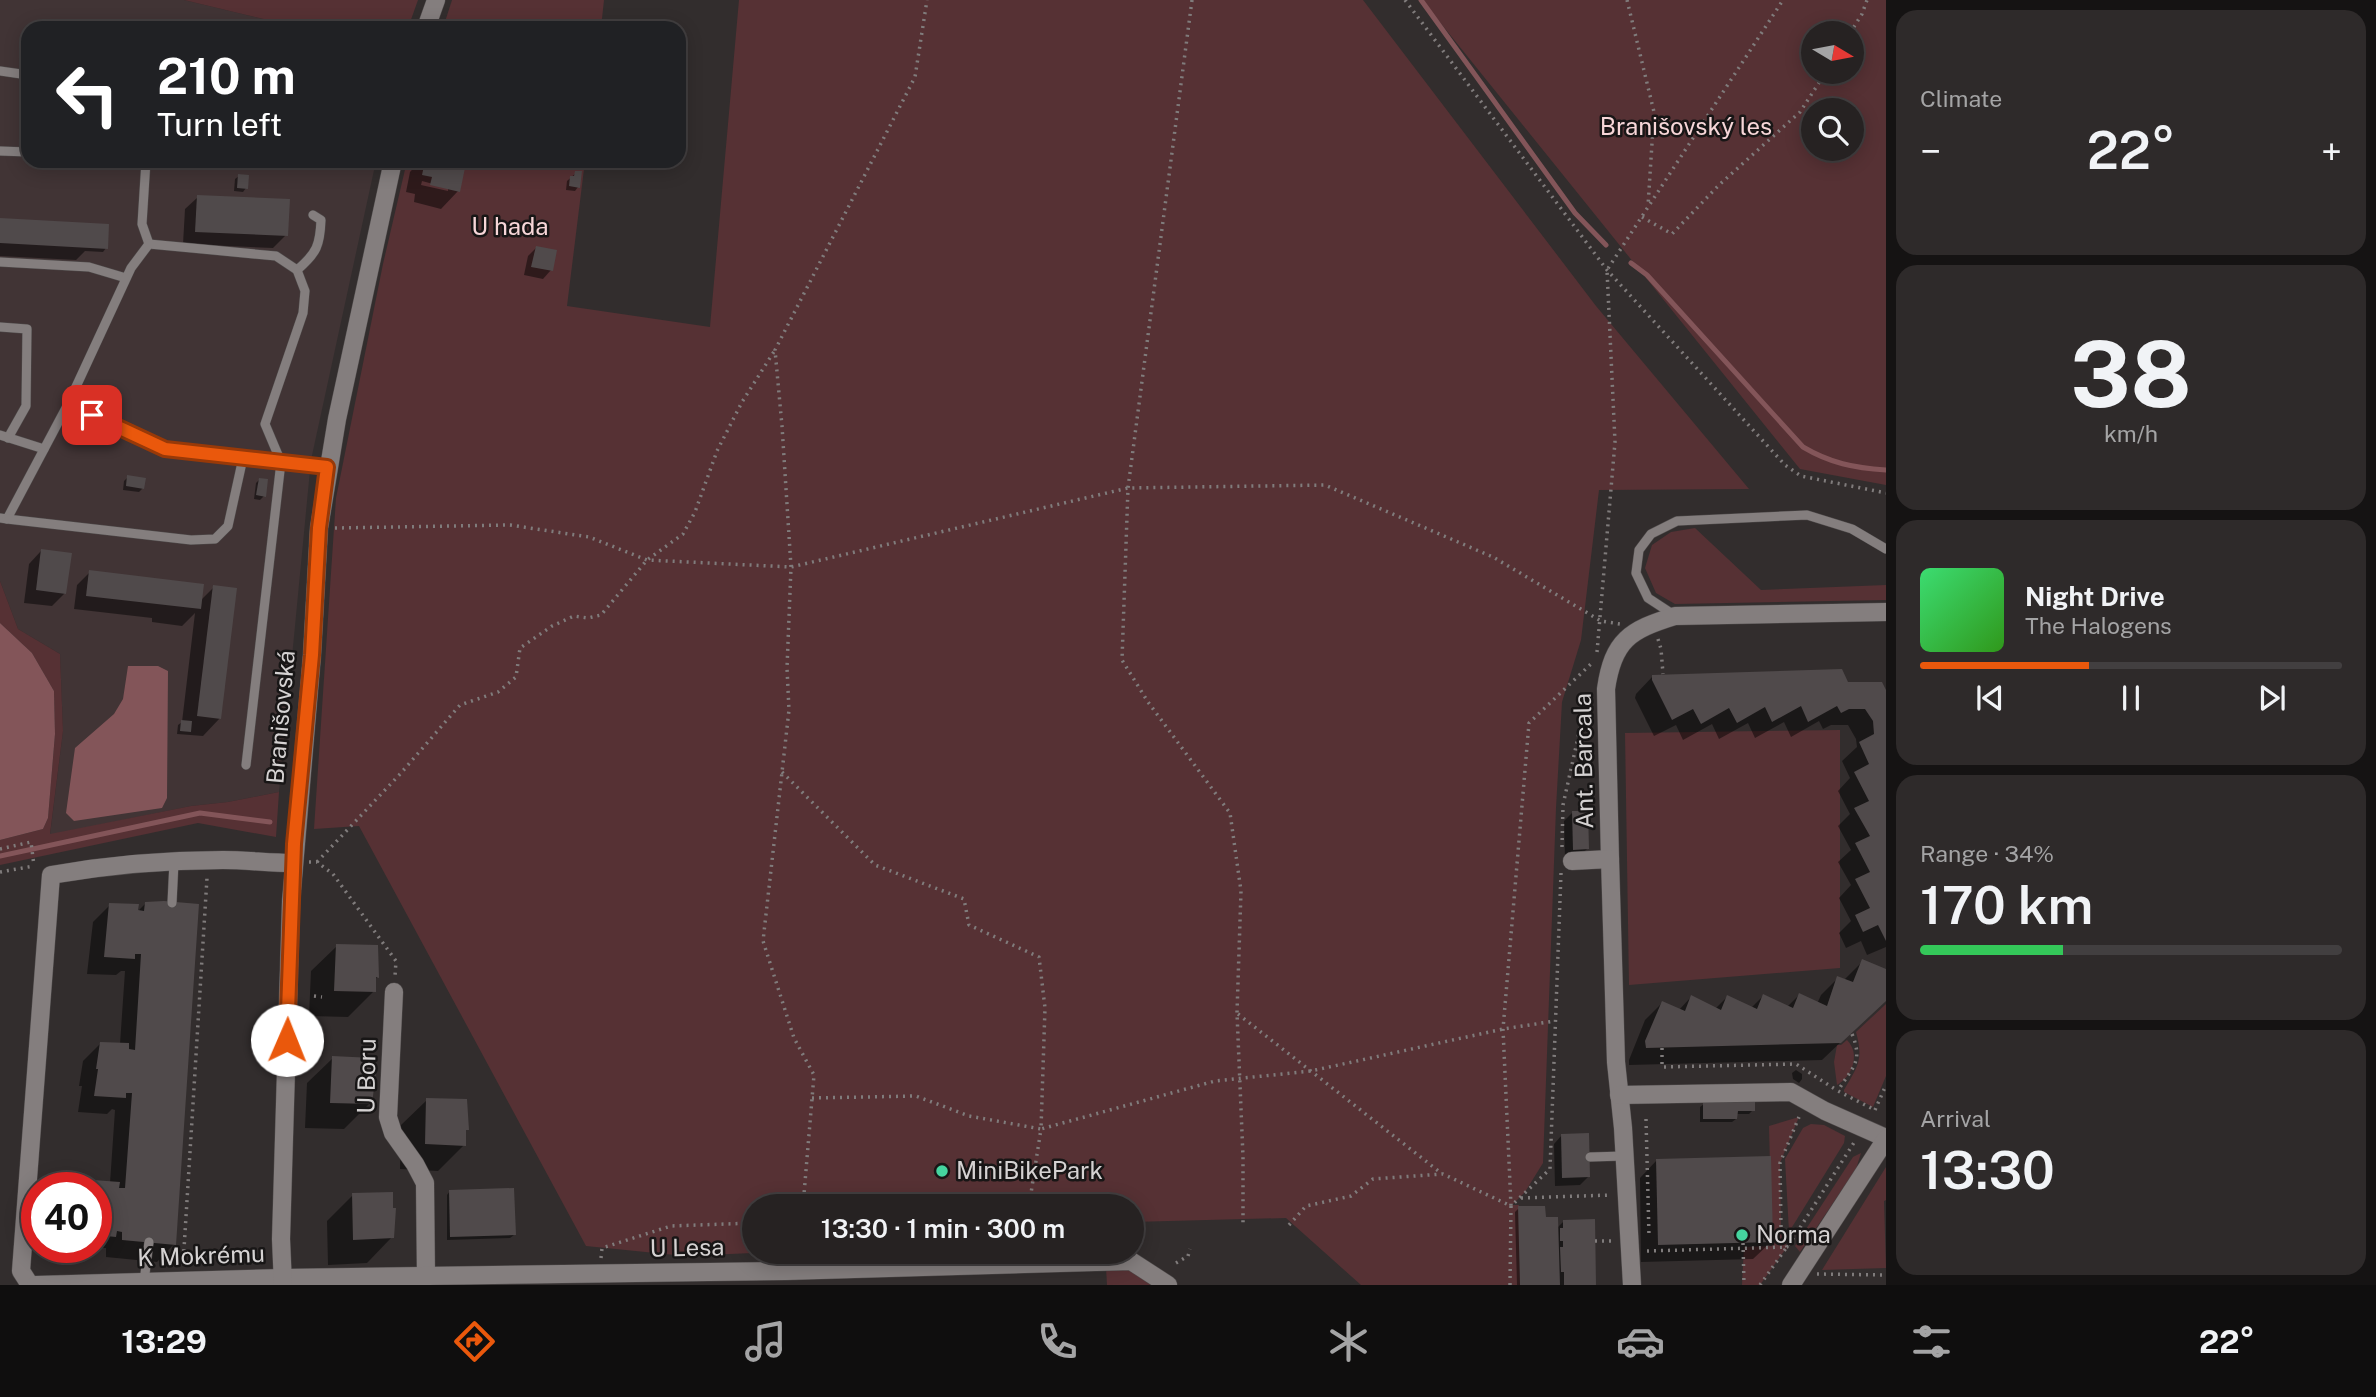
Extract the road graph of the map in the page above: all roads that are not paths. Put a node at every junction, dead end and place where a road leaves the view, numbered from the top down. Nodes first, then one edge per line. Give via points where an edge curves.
1 (436, 0) edge
2 (428, 21) edge
3 (0, 71) edge
4 (21, 74) edge
5 (0, 151) edge
6 (21, 152) edge
7 (145, 168) edge
8 (391, 168) edge
9 (313, 215) dead end
10 (149, 244) junction
11 (0, 262) edge
12 (297, 270) junction
13 (127, 278) junction
14 (0, 327) edge
15 (68, 404) junction
16 (4, 437) edge
17 (44, 449) junction
18 (243, 458) junction
19 (281, 462) junction
20 (327, 467) junction
21 (3, 519) edge
22 (1886, 549) edge
23 (1886, 612) edge
24 (1675, 616) junction
25 (246, 765) dead end
26 (1610, 859) junction
27 (1565, 860) road end
28 (174, 862) junction
29 (293, 863) junction
30 (172, 903) dead end
31 (394, 992) road end
32 (1619, 1095) junction
33 (1886, 1139) edge
34 (1624, 1156) junction
35 (1590, 1157) dead end
36 (149, 1242) dead end
37 (426, 1277) junction
38 (682, 1279) edge
39 (1804, 1281) edge
40 (144, 1282) junction
41 (283, 1282) edge
42 (30, 1285) edge
43 (36, 1285) edge
44 (1168, 1285) edge
45 (1632, 1285) edge

1 - 2 street
3 - 4 lane
5 - 6 lane
7 - 10 lane via 142,224
8 - 20 street, Branišovská
9 - 12 lane via 321,220 320,238 313,256
10 - 12 lane via 276,256
10 - 13 lane
11 - 13 lane via 89,267
12 - 19 lane via 304,291 303,313 265,424
13 - 15 lane
14 - 16 lane via 27,329 26,406
15 - 17 lane
15 - 18 lane via 165,449
16 - 17 lane
17 - 21 lane
18 - 19 lane
18 - 21 lane via 228,526 215,539
19 - 20 lane
19 - 25 lane
20 - 29 street, Branišovská
22 - 24 lane via 1852,529 1807,515 1677,521 1651,534 1639,550 1636,573 1648,598
23 - 24 street, Ant. Barcala
24 - 26 street, Ant. Barcala via 1642,626 1620,644 1609,669 1605,690
26 - 27 street, Ant. Barcala
26 - 32 street, Ant. Barcala
28 - 29 street
28 - 30 lane
28 - 42 street via 51,875 21,1271
29 - 41 street, Branišovská
31 - 37 street, U Boru via 388,1116 393,1133 425,1183
32 - 33 street via 1791,1092
32 - 34 street, Ant. Barcala
33 - 39 street
34 - 35 lane
34 - 45 street, Ant. Barcala
36 - 40 lane
37 - 38 street, U Lesa
37 - 41 street, U Lesa
38 - 44 street, U Lesa via 1131,1261
40 - 41 street, K Mokrému
40 - 43 street, K Mokrému

